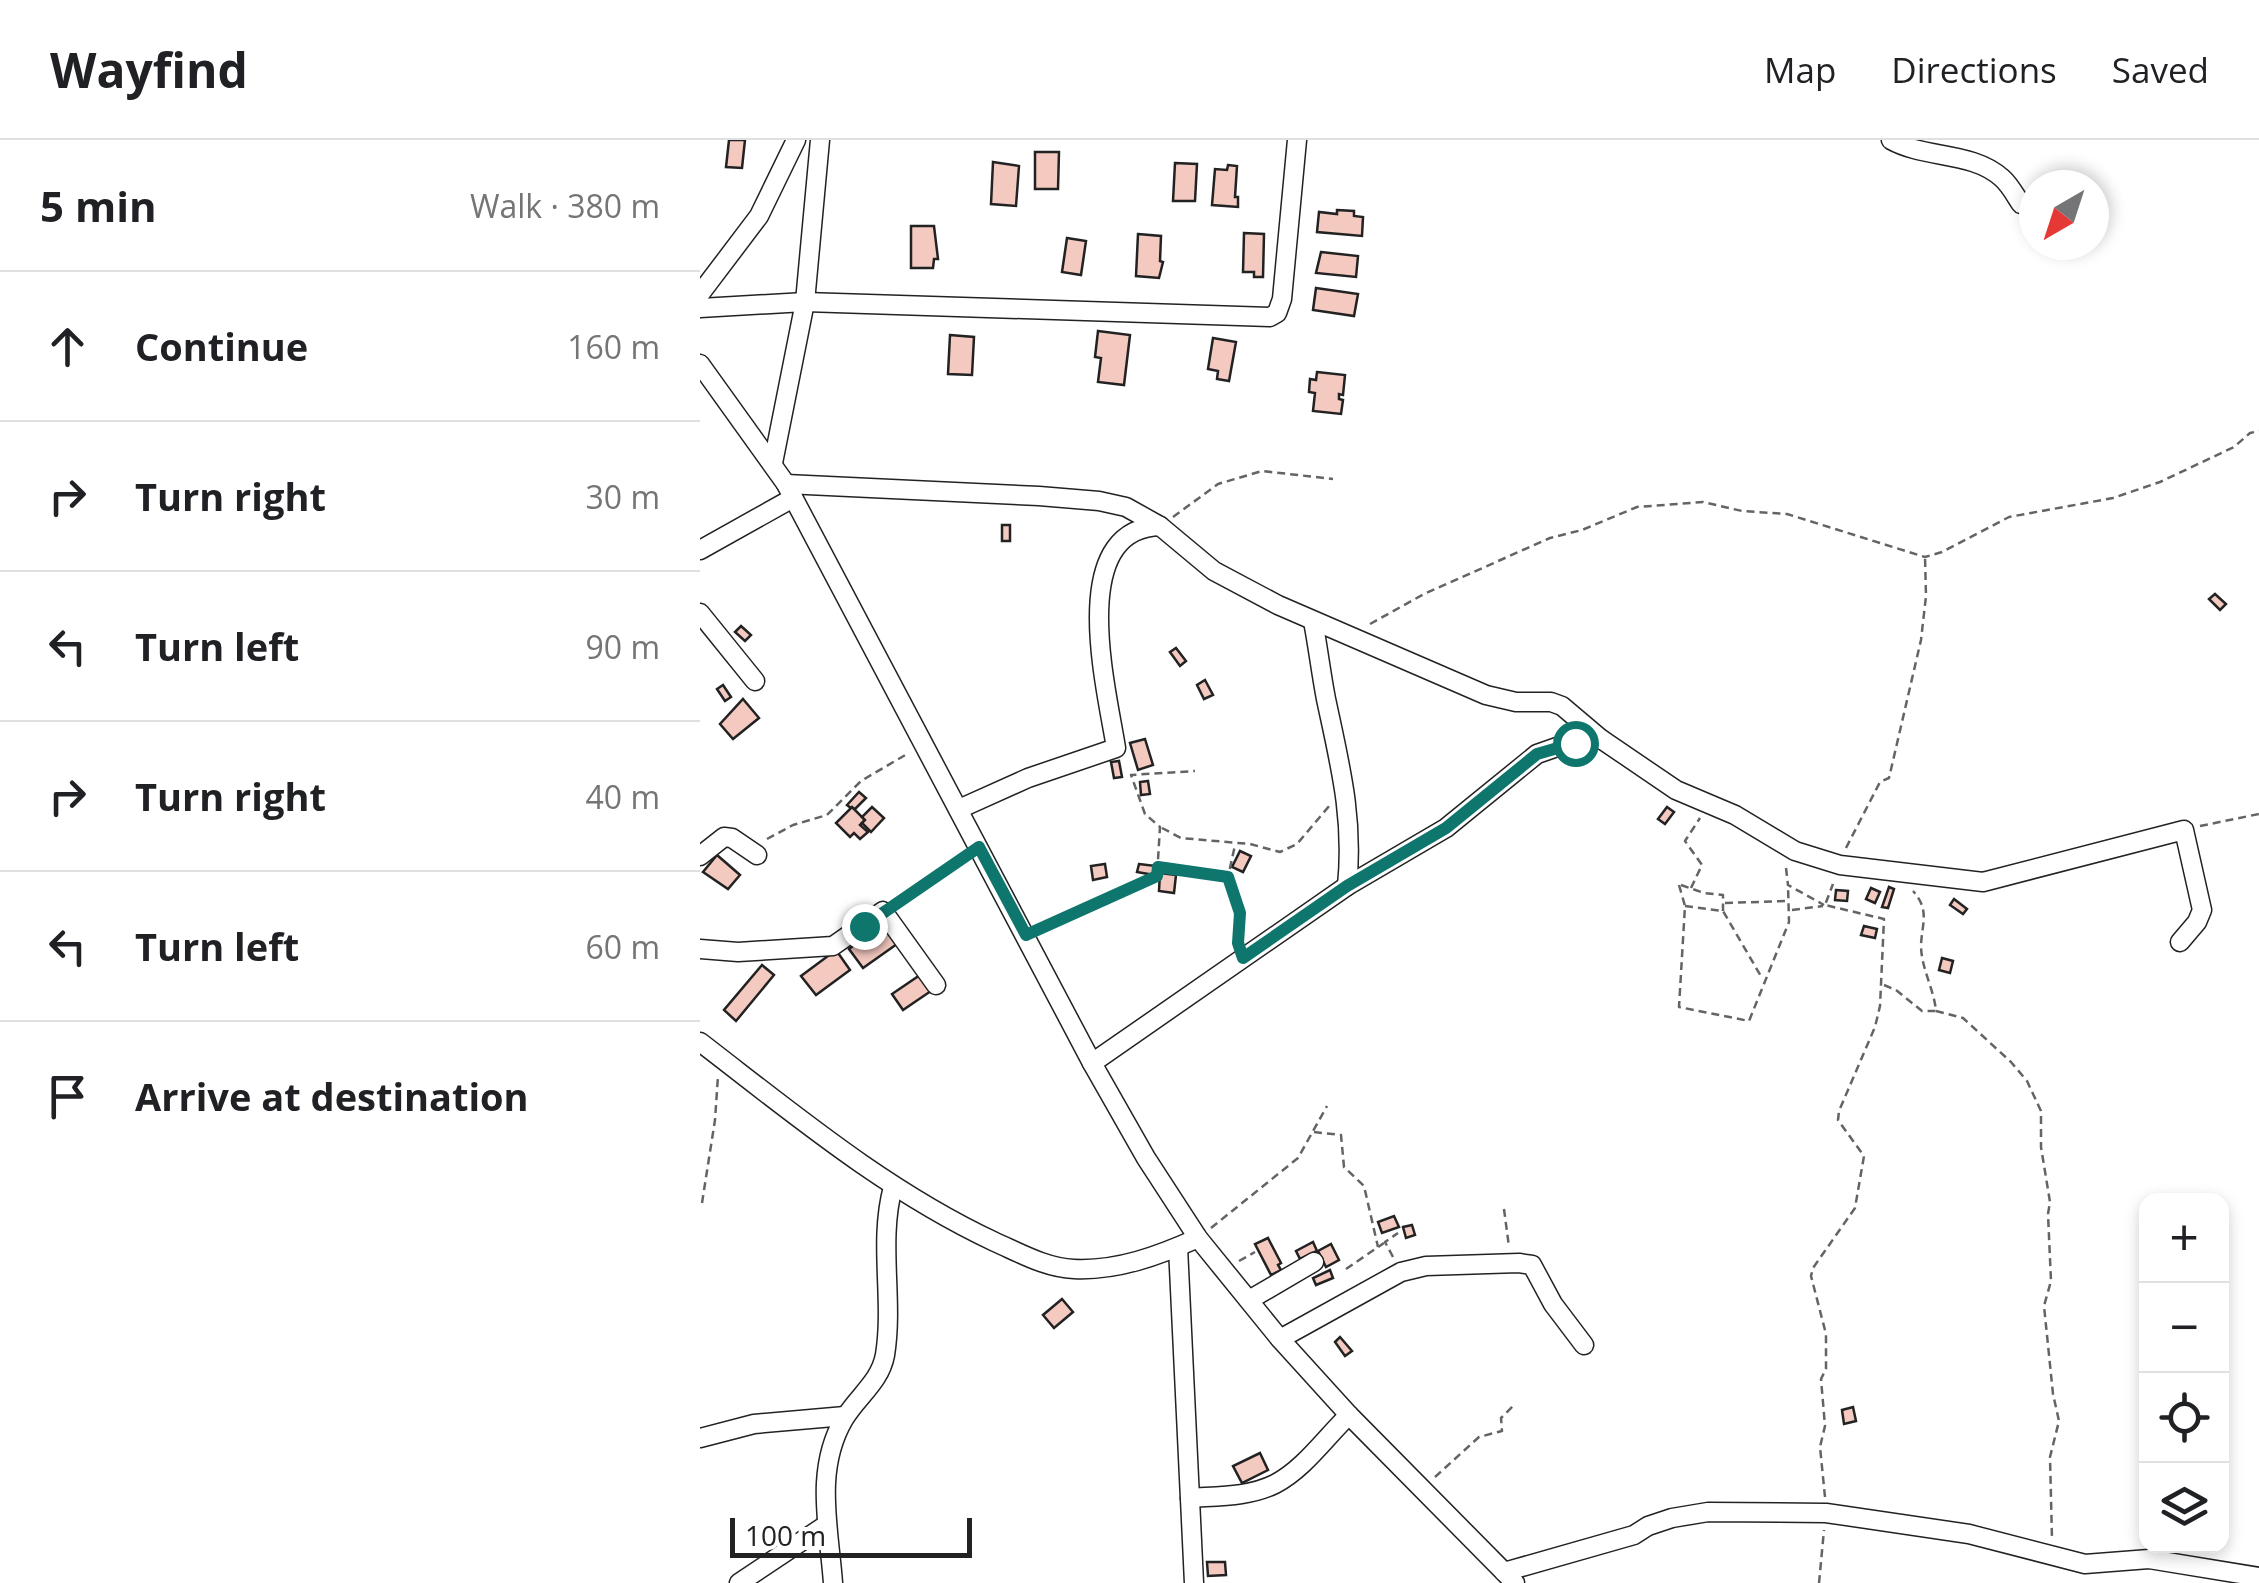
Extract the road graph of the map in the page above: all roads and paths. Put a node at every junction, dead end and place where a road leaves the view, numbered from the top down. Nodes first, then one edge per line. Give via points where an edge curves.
1 (796, 140) edge
2 (820, 140) edge
3 (1298, 140) edge
4 (1892, 140) edge
5 (2019, 201) edge
6 (700, 294) edge
7 (805, 302) junction
8 (700, 308) edge
9 (700, 364) edge
10 (2259, 431) edge
11 (773, 463) junction
12 (1333, 479) dead end
13 (789, 491) junction
14 (1160, 526) junction
15 (700, 550) edge
16 (1925, 557) junction
17 (702, 621) edge
18 (1313, 621) junction
19 (1368, 625) dead end
20 (754, 680) dead end
21 (1601, 739) junction
22 (921, 744) junction
23 (1195, 770) dead end
24 (1346, 796) junction
25 (1698, 802) junction
26 (959, 809) junction
27 (2259, 814) edge
28 (1160, 827) junction
29 (2184, 830) junction
30 (1235, 843) junction
31 (1782, 845) junction
32 (979, 847) junction
33 (753, 852) joint
34 (700, 856) edge
35 (1840, 865) junction
36 (1158, 867) junction
37 (1901, 874) junction
38 (1228, 877) junction
39 (1788, 885) junction
40 (1347, 886) junction
41 (1690, 888) junction
42 (1788, 901) junction
43 (1725, 904) junction
44 (1686, 906) junction
45 (1825, 906) junction
46 (883, 910) junction
47 (1789, 910) junction
48 (1723, 911) junction
49 (1026, 935) junction
50 (2180, 942) dead end
51 (700, 949) edge
52 (1243, 958) junction
53 (1763, 980) junction
54 (1883, 984) junction
55 (936, 985) dead end
56 (1936, 1011) junction
57 (700, 1042) edge
58 (721, 1058) junction
59 (1092, 1062) junction
60 (1327, 1106) dead end
61 (1312, 1132) junction
62 (893, 1187) junction
63 (702, 1203) edge
64 (1504, 1209) dead end
65 (1398, 1233) dead end
66 (1198, 1238) junction
67 (1386, 1242) junction
68 (1178, 1247) junction
69 (1378, 1247) junction
70 (1314, 1262) dead end
71 (1510, 1264) junction
72 (1346, 1269) dead end
73 (1401, 1272) junction
74 (1249, 1300) junction
75 (1280, 1338) junction
76 (1584, 1345) dead end
77 (1514, 1405) dead end
78 (1349, 1414) junction
79 (846, 1416) junction
80 (700, 1438) edge
81 (1423, 1488) junction
82 (1190, 1498) junction
83 (1826, 1513) junction
84 (826, 1526) junction
85 (2046, 1552) junction
86 (2259, 1576) edge
87 (1510, 1577) edge
88 (739, 1583) edge
89 (833, 1583) edge
90 (1194, 1583) edge
91 (1819, 1583) edge

1 - 6 street via 759,216
2 - 7 street
3 - 7 street via 1282,299 1270,316
4 - 5 street via 1991,171
7 - 8 street
7 - 11 street
9 - 11 street
10 - 16 path via 2160,482 2009,518
11 - 13 street
12 - 14 path via 1262,471 1218,484
13 - 14 street via 1099,502 1134,510
13 - 15 street
13 - 22 street
14 - 18 street via 1214,571
14 - 26 street via 1128,535 1100,580 1116,748
16 - 19 path via 1787,514 1703,502 1637,507 1550,538
16 - 35 path via 1920,640 1889,778 1880,782
17 - 20 street
18 - 21 street via 1502,700 1562,706
18 - 24 street
21 - 25 street
21 - 40 street via 1537,754 1446,828
22 - 26 street
22 - 33 path via 861,782 827,815 794,825
23 - 28 path via 1131,775 1145,814
24 - 30 path via 1280,852
24 - 40 street
25 - 31 street
25 - 41 path via 1700,817 1685,841 1702,864
26 - 32 street
27 - 29 path
28 - 30 path via 1181,838
28 - 36 path
29 - 37 street via 1983,882
29 - 50 street via 2202,910
30 - 38 path
31 - 35 street
31 - 39 path
32 - 46 path
32 - 49 street
33 - 34 street via 724,837
35 - 37 street
35 - 45 path
36 - 38 path
36 - 49 path via 1157,876
37 - 56 path via 1922,901 1921,945
38 - 52 path via 1240,913
39 - 42 path
39 - 45 path
40 - 52 street
41 - 43 path via 1723,895
41 - 44 path via 1679,885
42 - 43 path
42 - 47 path
43 - 48 path
44 - 48 path
44 - 53 path via 1679,1007 1749,1021
45 - 47 path
45 - 54 path via 1884,919
46 - 51 street via 834,946
46 - 55 street
47 - 53 path
48 - 53 path
49 - 59 street
52 - 59 street
54 - 56 path via 1922,1011
54 - 83 path via 1875,1027 1838,1111 1864,1156 1855,1208 1811,1276 1826,1334 1820,1447
56 - 85 path via 1963,1018 2011,1062 2041,1110 2050,1202 2051,1282 2044,1306 2058,1420 2050,1457 2053,1537
57 - 58 street
58 - 62 street
58 - 63 path
59 - 66 street
60 - 61 path
61 - 66 path via 1298,1158
61 - 69 path via 1341,1135 1344,1167 1364,1186
62 - 68 street via 947,1220 1069,1270 1104,1269
62 - 79 street via 886,1226 885,1354 876,1378
64 - 71 path
65 - 67 path
66 - 68 street
66 - 74 street
67 - 69 path
67 - 73 path
68 - 82 street
69 - 72 path
70 - 74 street
71 - 73 street
71 - 76 street via 1532,1266
73 - 75 street
74 - 75 street
75 - 78 street
77 - 81 path via 1500,1418 1502,1431 1479,1437
78 - 81 street
78 - 82 street via 1275,1484
79 - 80 street via 754,1424
79 - 84 street via 827,1461
81 - 87 street
82 - 90 street
83 - 85 street
83 - 87 street via 1690,1514
83 - 91 path
84 - 88 street
84 - 89 street
85 - 86 street via 2084,1564 2150,1559

